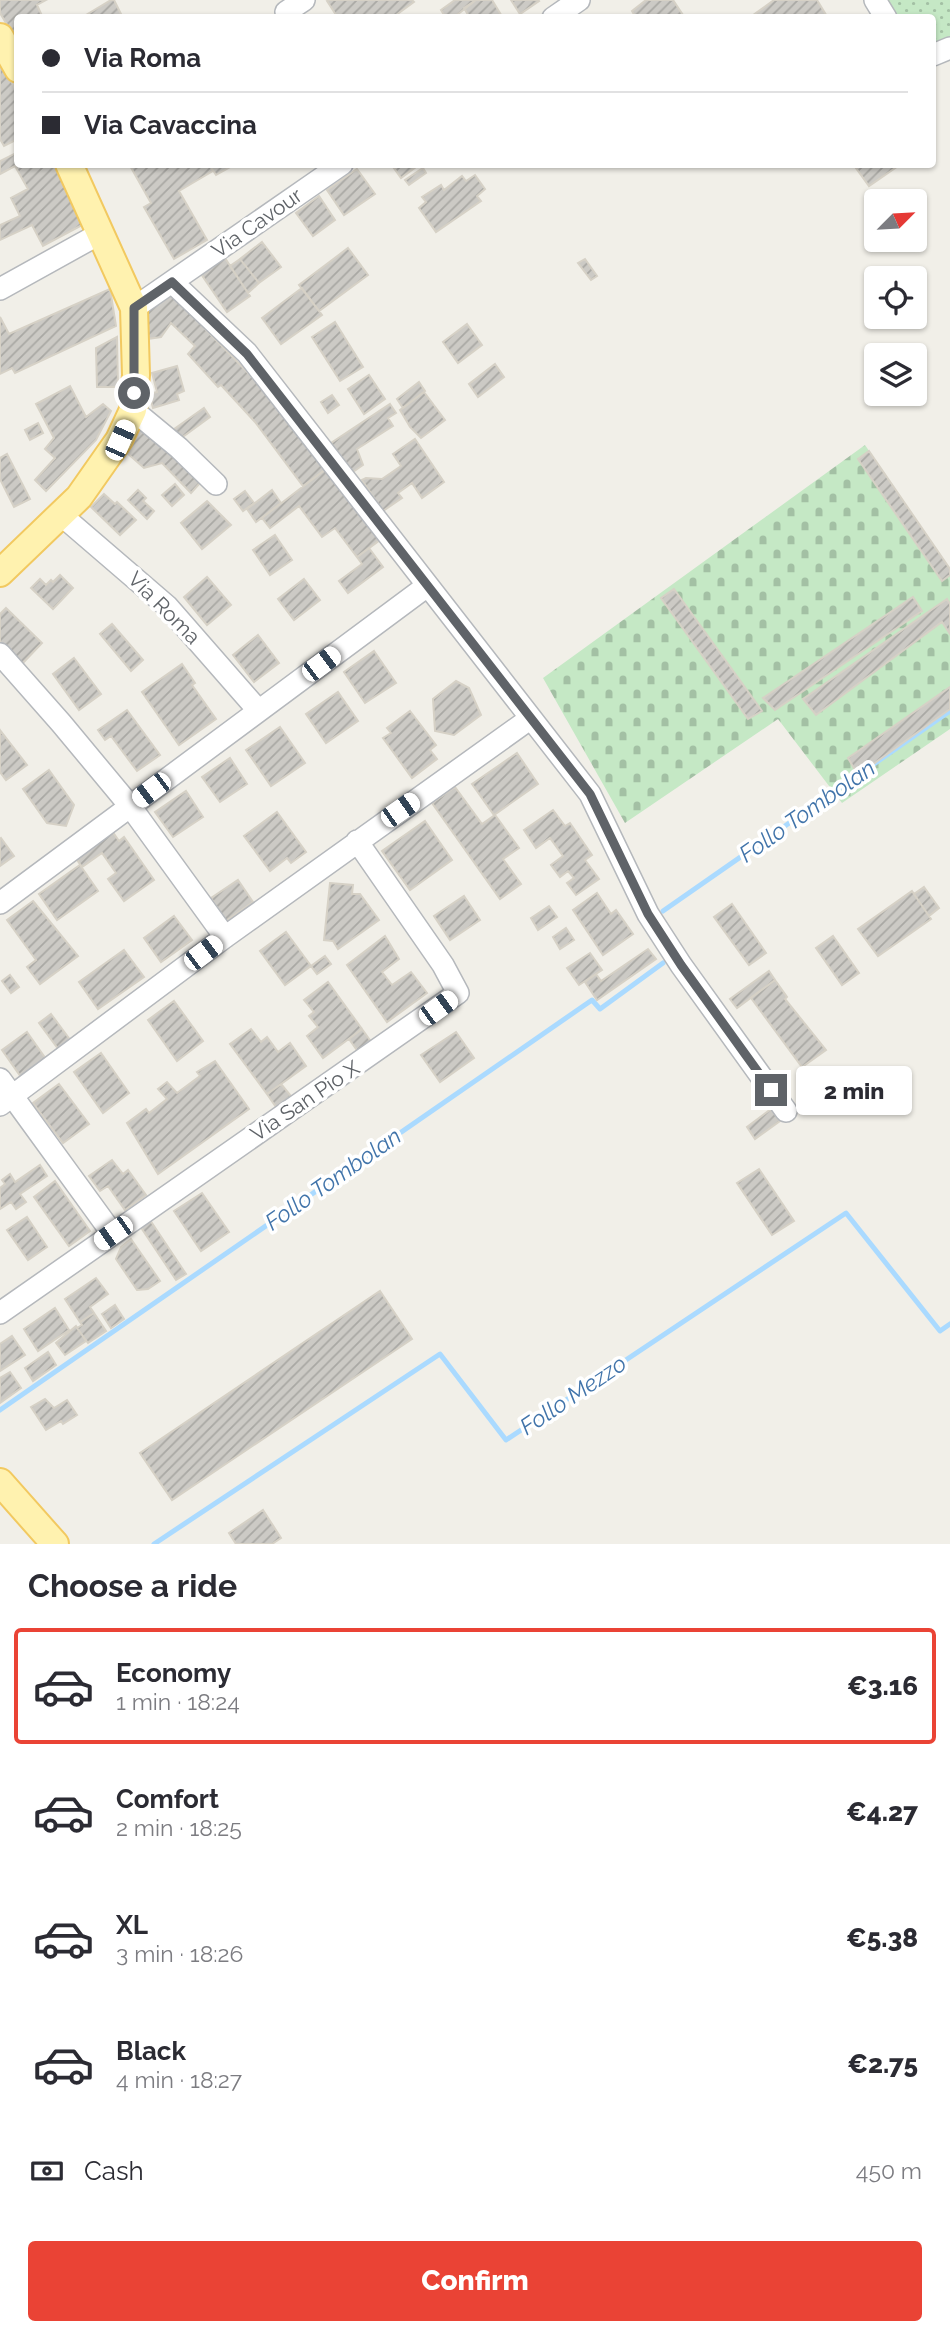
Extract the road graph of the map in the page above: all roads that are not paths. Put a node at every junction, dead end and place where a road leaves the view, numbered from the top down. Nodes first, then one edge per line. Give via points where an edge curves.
1 (579, 0) edge
2 (559, 14) edge
3 (0, 37) edge
4 (14, 62) edge
5 (71, 168) edge
6 (336, 168) edge
7 (101, 233) junction
8 (172, 282) junction
9 (0, 289) edge
10 (134, 308) junction
11 (133, 410) junction
12 (216, 484) dead end
13 (60, 514) junction
14 (1, 572) edge
15 (427, 586) junction
16 (0, 654) edge
17 (258, 710) junction
18 (531, 718) junction
19 (130, 806) junction
20 (357, 841) junction
21 (0, 903) edge
22 (225, 937) junction
23 (4, 1093) edge
24 (786, 1111) dead end
25 (113, 1233) junction
26 (0, 1313) edge
27 (0, 1482) edge
28 (55, 1544) edge

1 - 2 street
3 - 4 main road
5 - 7 main road
6 - 8 street, Via Cavour
7 - 9 street
7 - 10 main road
8 - 10 street
8 - 15 street via 247,354
10 - 11 main road
11 - 12 street
11 - 13 main road via 120,440 79,497
13 - 14 main road
13 - 17 street, Via Roma via 167,606
15 - 17 street
15 - 18 street
16 - 19 street
17 - 19 street
18 - 20 street
18 - 24 street via 590,794 648,914 681,965
19 - 21 street
19 - 22 street
20 - 22 street
20 - 25 street, Via San Pio X via 458,993
22 - 23 street
23 - 25 street
25 - 26 street, Via San Pio X
27 - 28 main road

